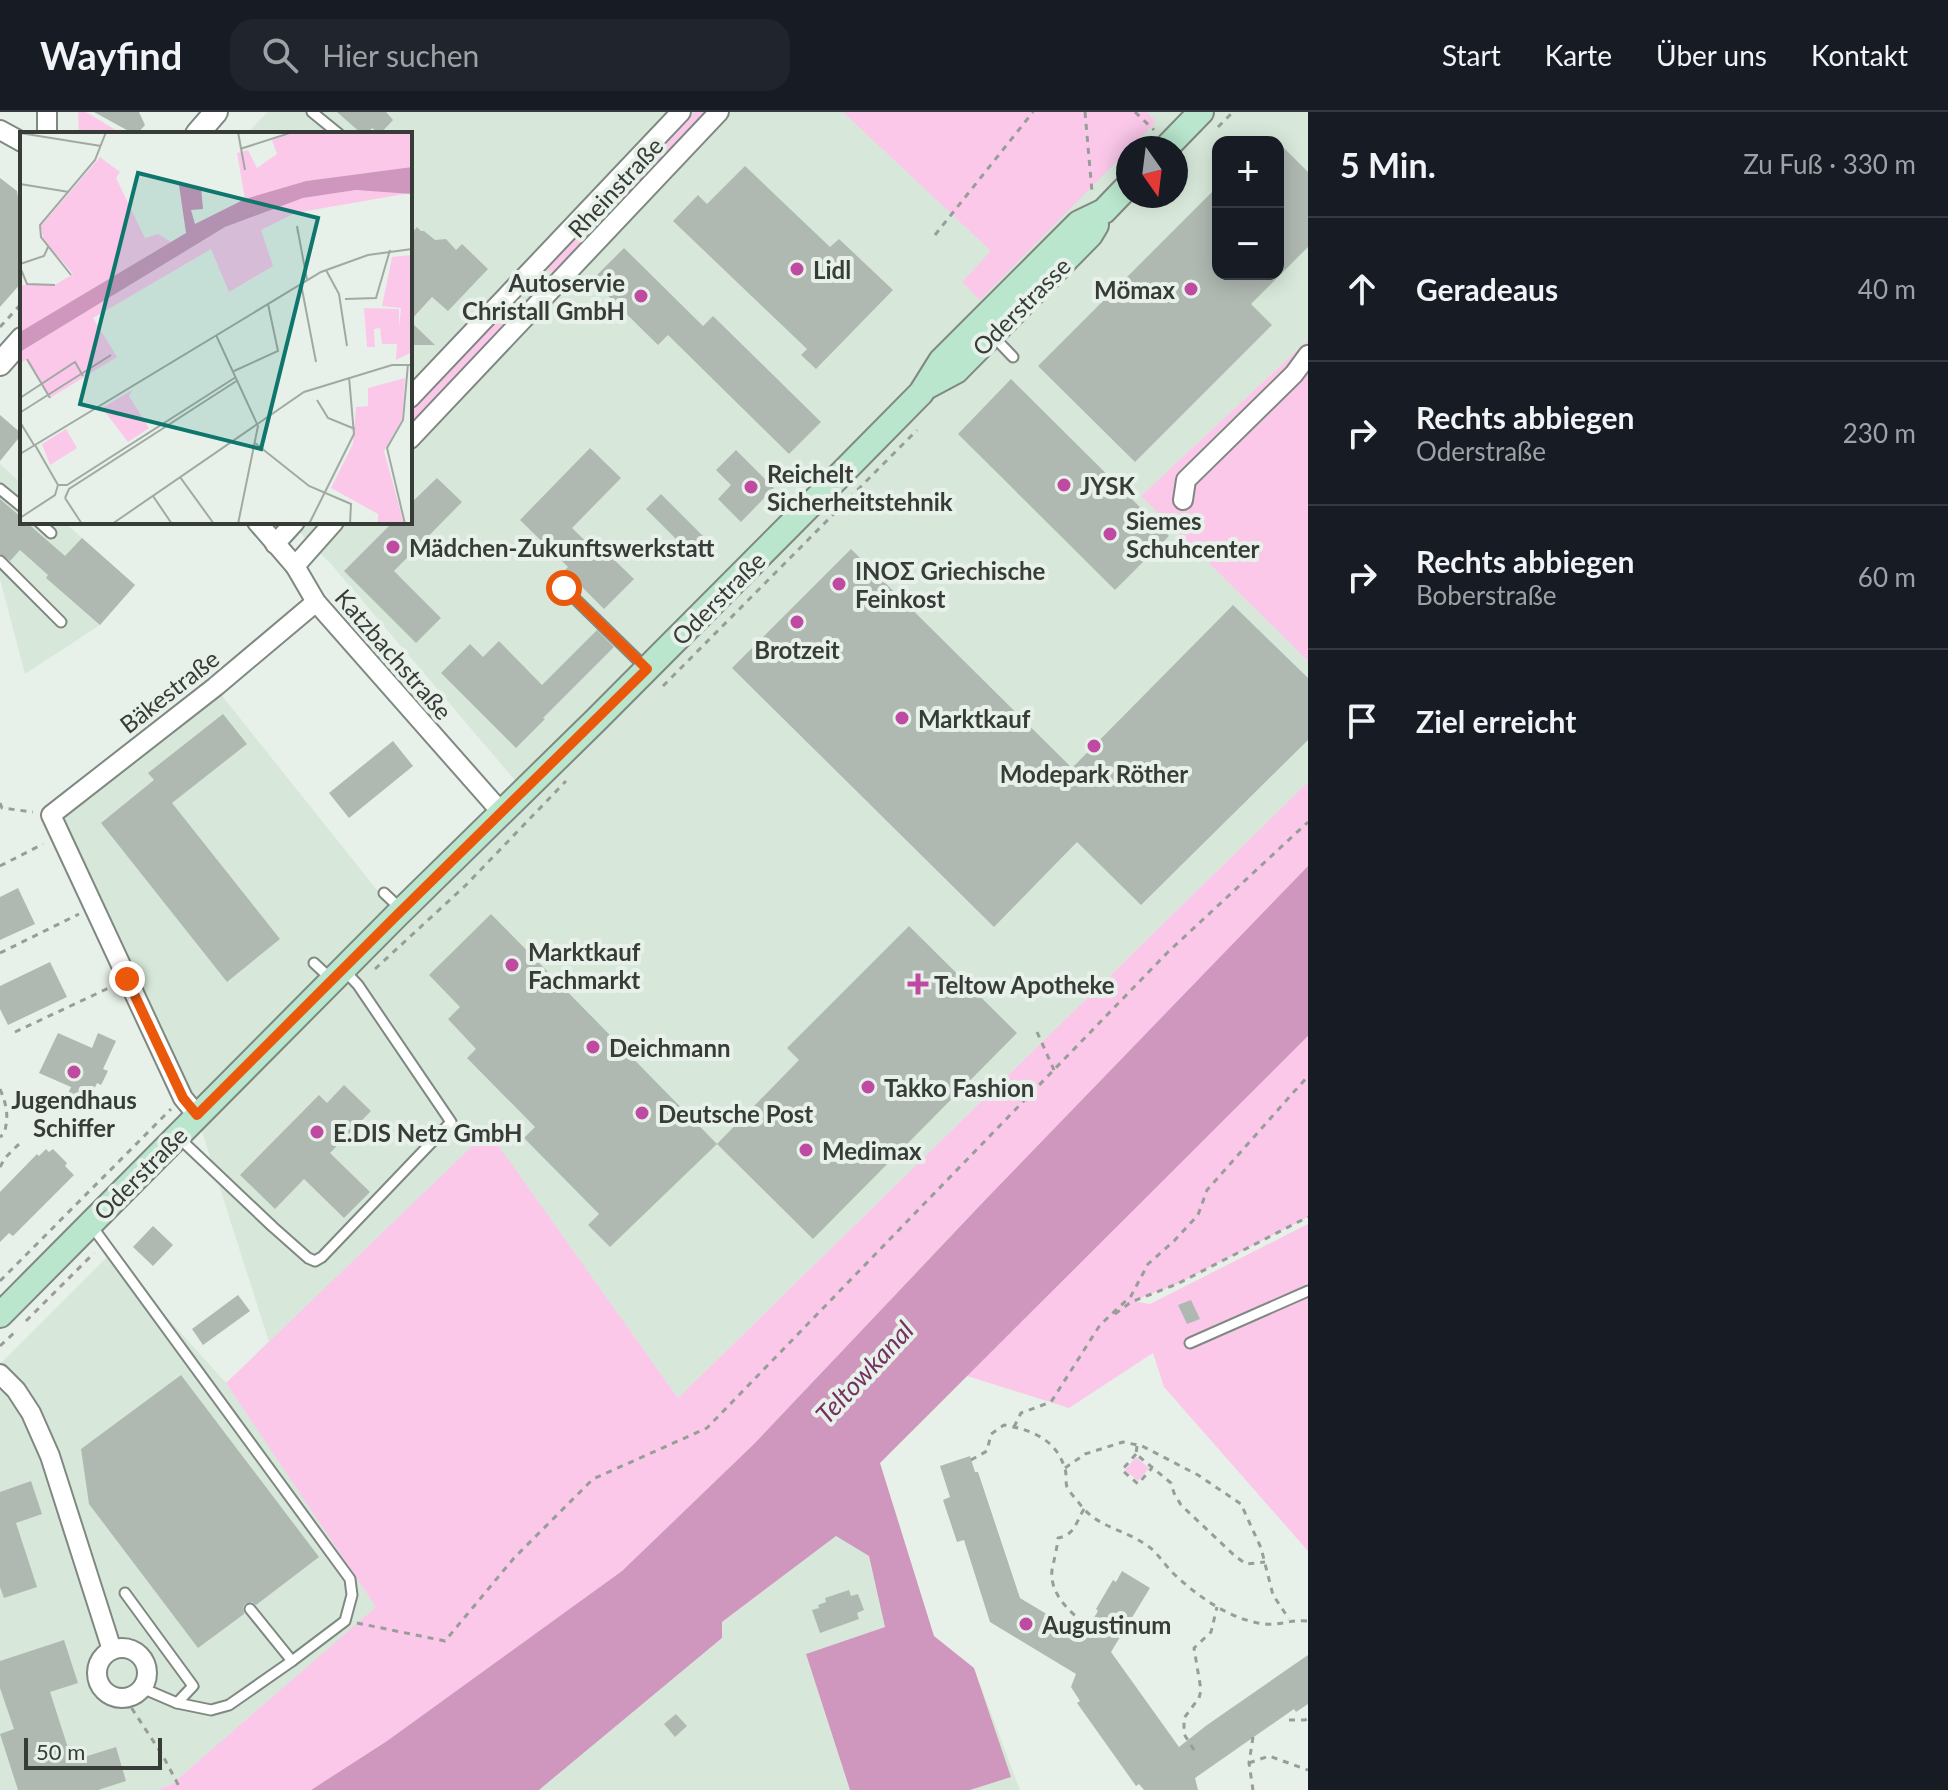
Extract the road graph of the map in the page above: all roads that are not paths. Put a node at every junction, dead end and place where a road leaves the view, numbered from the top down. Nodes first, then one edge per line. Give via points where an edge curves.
1 (216, 112) edge
2 (312, 112) edge
3 (681, 112) edge
4 (719, 112) edge
5 (1201, 112) edge
6 (0, 130) edge
7 (199, 132) edge
8 (337, 132) edge
9 (1165, 136) edge
10 (20, 141) edge
11 (1116, 192) edge
12 (525, 276) junction
13 (546, 295) junction
14 (980, 325) junction
15 (20, 341) edge
16 (1308, 355) edge
17 (1013, 357) dead end
18 (0, 364) edge
19 (412, 396) edge
20 (412, 437) edge
21 (0, 489) edge
22 (1183, 500) dead end
23 (20, 505) edge
24 (41, 524) edge
25 (259, 524) edge
26 (293, 524) edge
27 (332, 524) edge
28 (51, 533) dead end
29 (275, 544) junction
30 (0, 561) edge
31 (295, 566) junction
32 (564, 588) dead end
33 (316, 602) junction
34 (61, 622) dead end
35 (647, 669) junction
36 (502, 813) junction
37 (384, 893) dead end
38 (402, 910) junction
39 (314, 963) dead end
40 (338, 975) junction
41 (197, 1115) junction
42 (177, 1136) junction
43 (90, 1223) junction
44 (1305, 1293) edge
45 (3, 1307) edge
46 (1308, 1307) edge
47 (1190, 1343) dead end
48 (0, 1374) edge
49 (125, 1593) dead end
50 (250, 1609) dead end
51 (112, 1650) junction
52 (292, 1661) junction
53 (142, 1688) junction
54 (177, 1703) junction

1 - 7 street
2 - 8 lane
3 - 12 street, Rheinstraße
4 - 13 street, Rheinstraße
5 - 9 main road
6 - 10 street
11 - 14 main road, Oderstraße via 1098,201
12 - 13 street
12 - 19 street, Rheinstraße
13 - 20 street, Rheinstraße
14 - 17 lane
14 - 35 main road, Oderstraße via 941,361 925,388
15 - 18 street
16 - 22 street via 1186,480
21 - 23 lane
24 - 28 lane
25 - 29 street, Katzbachstraße
26 - 29 street
27 - 31 street
29 - 31 street, Katzbachstraße
30 - 34 lane
31 - 33 street, Katzbachstraße
32 - 35 lane
33 - 36 street, Katzbachstraße
33 - 41 street, Bäkestraße via 51,815 183,1098
35 - 36 main road, Oderstraße
36 - 38 main road, Oderstraße
37 - 38 lane
38 - 40 main road, Oderstraße
39 - 40 lane
40 - 41 main road, Oderstraße
40 - 42 lane via 358,985 451,1122 322,1257 308,1258
41 - 42 main road, Oderstraße
42 - 43 main road, Oderstraße
43 - 45 main road, Oderstraße
43 - 52 lane via 350,1579 345,1621
44 - 46 lane
44 - 47 lane
48 - 51 street via 31,1413 50,1456
49 - 54 lane via 193,1686
50 - 52 lane
51 - 53 street via 141,1657 147,1670
51 - 53 street via 99,1663 104,1691 125,1698
52 - 54 lane via 229,1705 211,1710
53 - 54 lane

